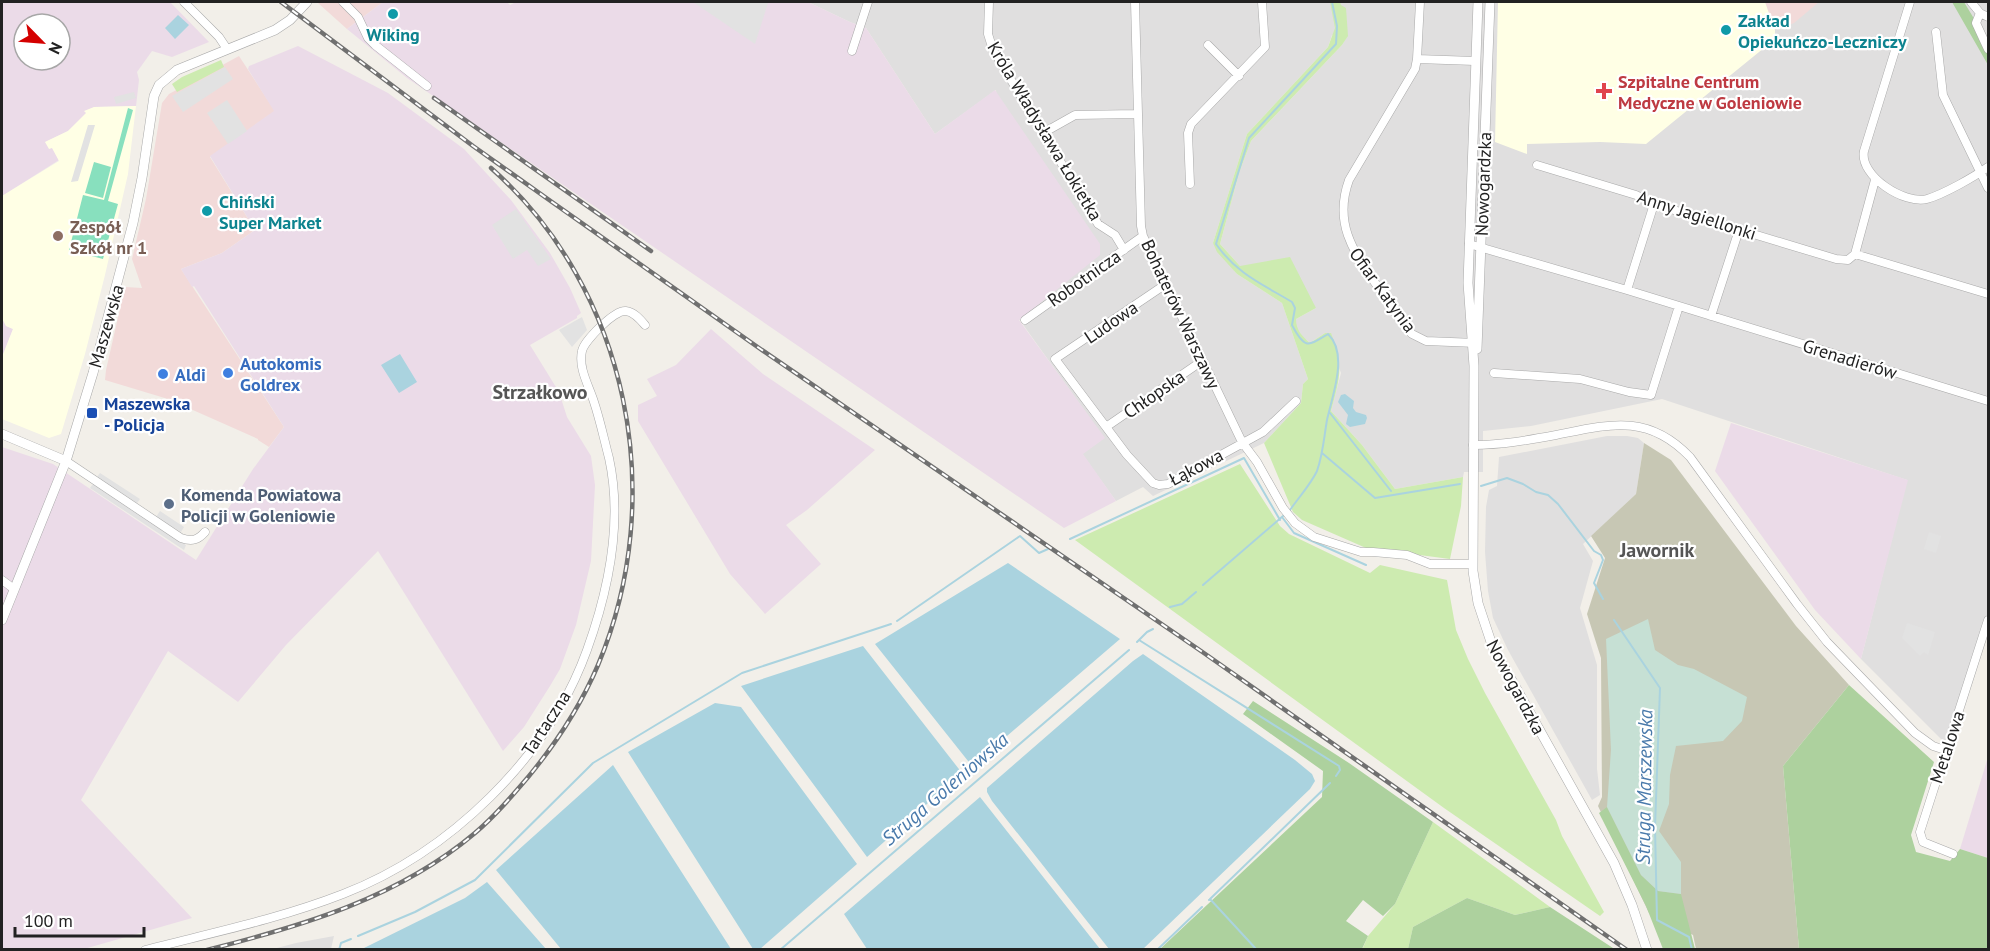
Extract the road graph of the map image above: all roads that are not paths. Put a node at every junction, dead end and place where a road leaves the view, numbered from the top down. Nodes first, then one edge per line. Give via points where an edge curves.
1 (184, 2) edge
2 (307, 2) edge
3 (343, 2) edge
4 (868, 2) edge
5 (989, 2) edge
6 (1135, 2) edge
7 (1262, 2) edge
8 (1420, 2) edge
9 (1478, 2) edge
10 (1490, 2) edge
11 (1910, 2) edge
12 (1971, 2) edge
13 (1980, 13) junction
14 (1989, 17) edge
15 (1936, 32) dead end
16 (1208, 45) dead end
17 (227, 49) junction
18 (1989, 49) edge
19 (852, 51) dead end
20 (1417, 59) junction
21 (1475, 61) junction
22 (1239, 76) junction
23 (427, 86) dead end
24 (1137, 114) junction
25 (1043, 133) junction
26 (1537, 165) dead end
27 (1989, 166) edge
28 (1981, 172) junction
29 (1875, 180) junction
30 (1190, 184) dead end
31 (1989, 188) edge
32 (1654, 204) junction
33 (1739, 230) junction
34 (1143, 236) junction
35 (1469, 244) junction
36 (1481, 247) junction
37 (1124, 250) junction
38 (1855, 254) junction
39 (1166, 284) junction
40 (1627, 290) junction
41 (1989, 294) edge
42 (1679, 306) junction
43 (1711, 316) junction
44 (1025, 320) dead end
45 (645, 325) dead end
46 (1474, 343) junction
47 (1202, 361) junction
48 (1494, 373) dead end
49 (1296, 401) dead end
50 (1989, 401) edge
51 (1106, 427) junction
52 (2, 434) edge
53 (1242, 442) junction
54 (1473, 445) junction
55 (66, 461) junction
56 (205, 532) dead end
57 (1473, 564) junction
58 (2, 580) edge
59 (14, 589) junction
60 (2, 620) edge
61 (1989, 620) edge
62 (1946, 750) junction
63 (1953, 854) dead end
64 (144, 950) edge
65 (1647, 950) edge

1 - 17 street
2 - 17 street, Maszewska via 275,30
3 - 23 street via 358,17 375,45
4 - 19 street
5 - 25 street, Króla Władysława Łokietka via 989,41
6 - 24 street, Bohaterów Warszawy
7 - 22 street via 1265,47
8 - 20 street, Ofiar Katynia
9 - 21 street, Nowogardzka
10 - 36 street, Nowogardzka
11 - 29 street via 1864,151 1864,162
12 - 13 street
13 - 14 street
13 - 18 street via 1976,23
15 - 28 street via 1943,95
16 - 22 street
17 - 55 street, Maszewska via 177,70 159,85 153,96 142,178 125,254
20 - 21 street
20 - 46 street, Ofiar Katynia via 1411,78 1349,180 1344,226 1353,252 1412,334 1426,341
21 - 35 street, Nowogardzka
22 - 30 street via 1189,128
24 - 25 street via 1076,115
24 - 34 street, Bohaterów Warszawy
25 - 37 street, Króla Władysława Łokietka via 1098,224 1115,235
26 - 32 street, Anny Jagiellonki
27 - 28 street
28 - 29 street via 1921,200
28 - 31 street
29 - 38 street
32 - 33 street, Anny Jagiellonki
32 - 40 street
33 - 38 street, Anny Jagiellonki via 1842,261
33 - 43 street
34 - 37 street, Robotnicza
34 - 39 street, Bohaterów Warszawy
35 - 36 street, Grenadierów
35 - 46 street, Nowogardzka
36 - 40 street, Grenadierów
36 - 46 street, Nowogardzka
37 - 44 street, Robotnicza
38 - 41 street, Anny Jagiellonki
39 - 47 street, Bohaterów Warszawy
39 - 51 street, Ludowa via 1055,359
40 - 42 street, Grenadierów
42 - 43 street, Grenadierów
42 - 48 street via 1651,395 1580,379
43 - 50 street, Grenadierów
45 - 64 street, Tartaczna via 630,312 621,311 591,336 582,351 583,368 609,459 615,494 614,534 601,608 585,653 549,724 528,754 506,781 446,835 373,881 314,904
46 - 54 street, Nowogardzka
47 - 51 street, Chłopska
47 - 53 street, Bohaterów Warszawy
49 - 53 street, Łąkowa via 1263,432
51 - 53 street, Łąkowa via 1148,478 1159,485 1168,484
52 - 55 street
53 - 57 street, Bohaterów Warszawy via 1283,508 1314,537 1361,552 1407,555 1430,564
54 - 57 street, Nowogardzka
54 - 62 street via 1511,443 1612,424 1636,426 1663,435 1690,458 1827,642 1915,733
55 - 56 street via 181,538 193,541
55 - 59 street, Maszewska
57 - 65 street, Nowogardzka via 1478,603 1492,645 1614,863
58 - 59 street
59 - 60 street, Maszewska
61 - 62 street, Metalowa
62 - 63 street, Metalowa via 1921,838

